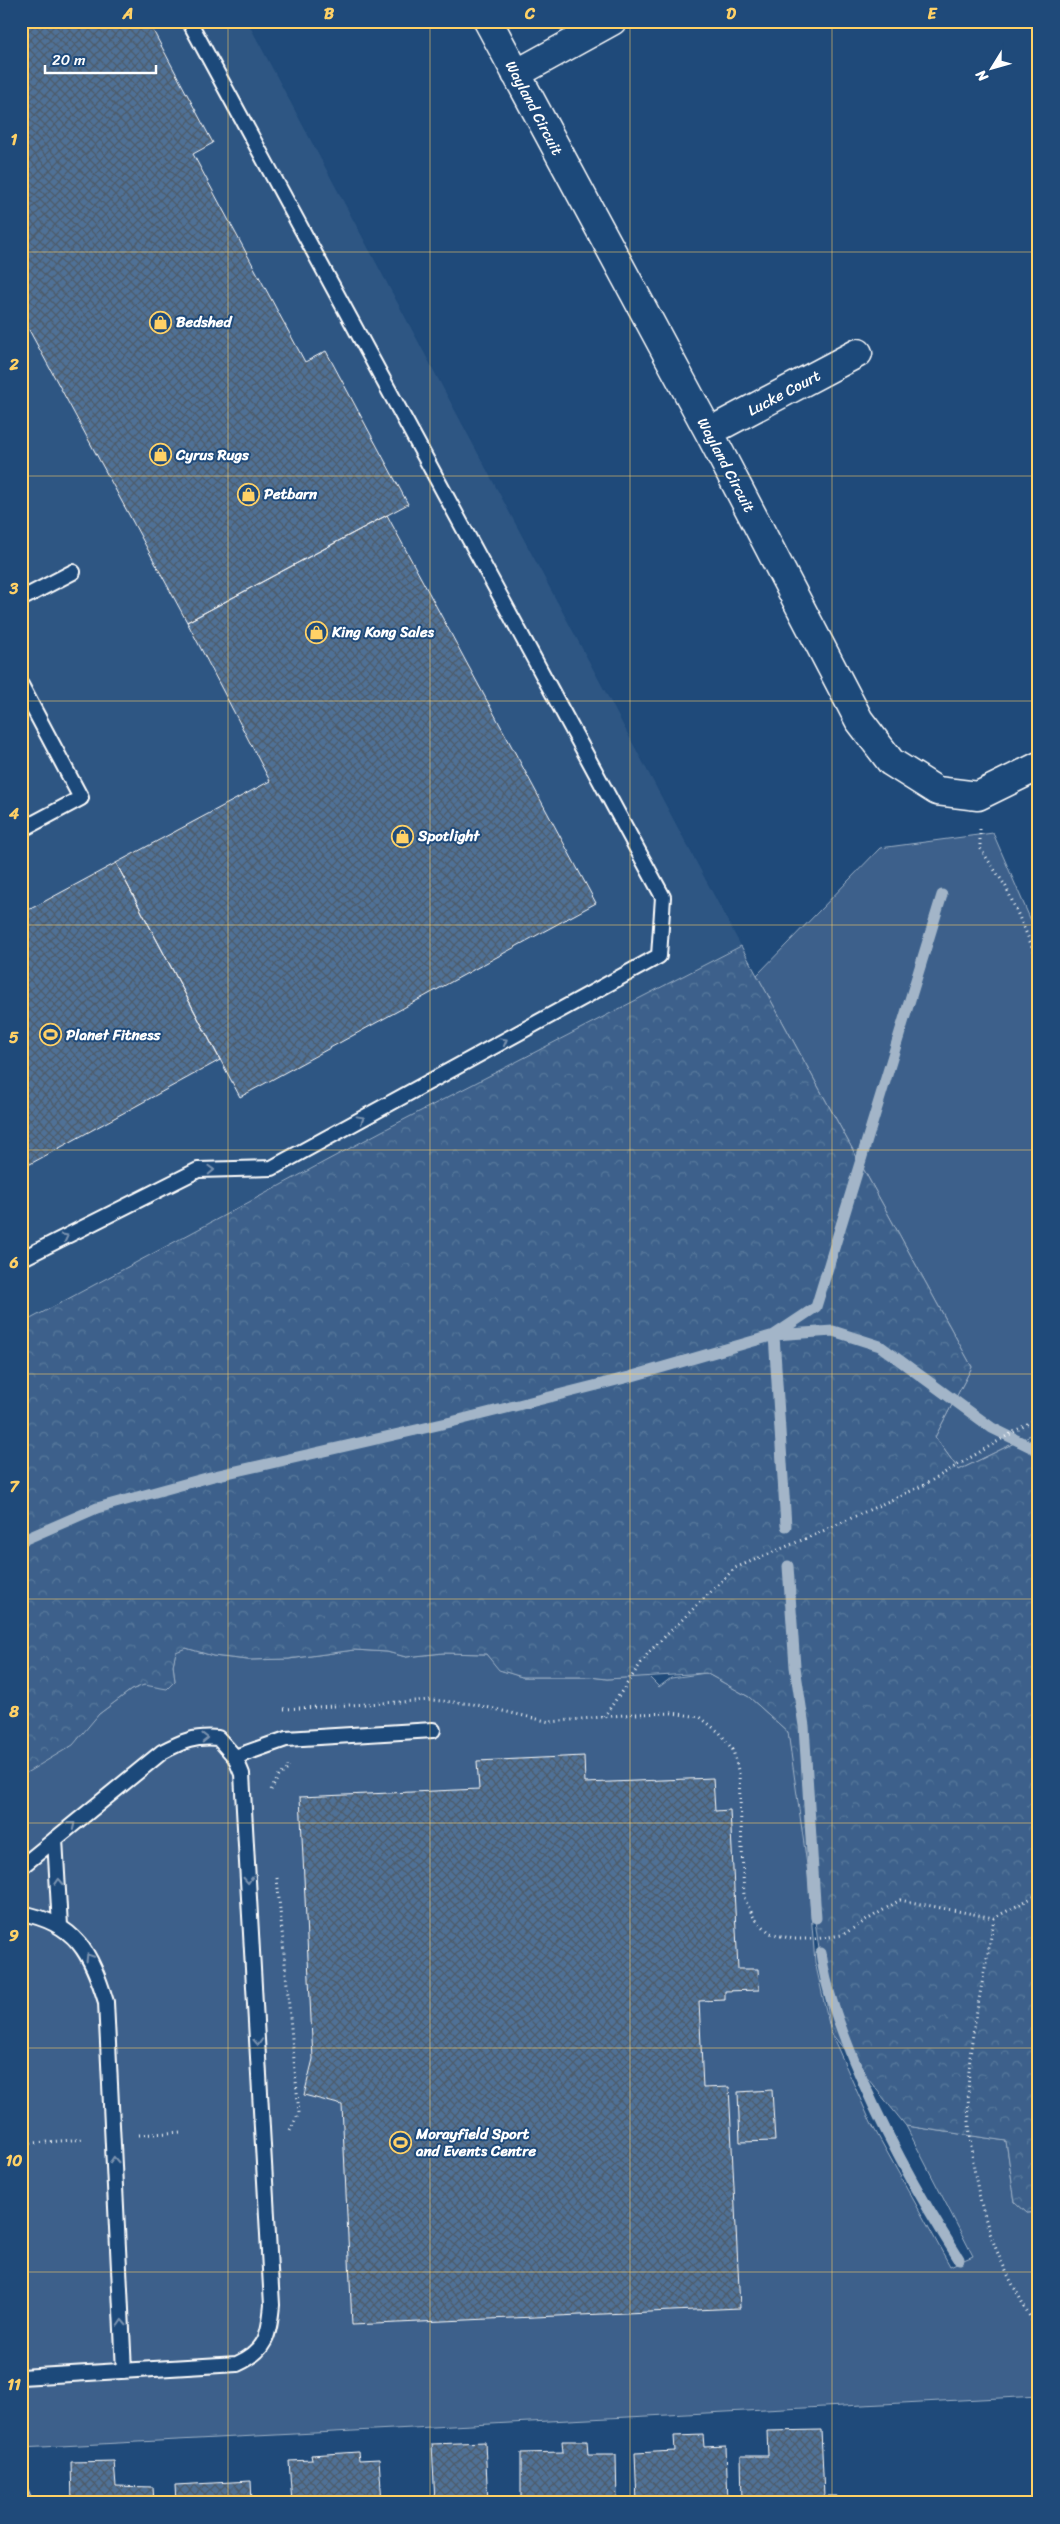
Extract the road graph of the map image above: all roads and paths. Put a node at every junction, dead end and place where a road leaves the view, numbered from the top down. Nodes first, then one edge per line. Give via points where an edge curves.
1 (190, 21) edge
2 (488, 21) edge
3 (612, 21) edge
4 (516, 74) junction
5 (858, 353) dead end
6 (709, 432) junction
7 (73, 572) dead end
8 (21, 599) edge
9 (21, 685) edge
10 (1039, 766) edge
11 (978, 796) junction
12 (21, 830) edge
13 (1039, 962) edge
14 (21, 1259) edge
15 (1039, 1417) edge
16 (284, 1709) dead end
17 (604, 1718) junction
18 (433, 1730) dead end
19 (235, 1757) junction
20 (287, 1760) dead end
21 (270, 1795) dead end
22 (55, 1839) junction
23 (21, 1868) edge
24 (277, 1875) dead end
25 (1039, 1894) edge
26 (21, 1913) edge
27 (994, 1918) junction
28 (60, 1926) junction
29 (290, 2141) dead end
30 (1039, 2333) edge
31 (124, 2371) junction
32 (21, 2377) edge

14 -> 1 lane via 198,1170 272,1168 659,956 663,898
2 - 4 street, Wayland Circuit
3 - 4 street
4 - 6 street, Wayland Circuit
5 - 6 street, Lucke Court
6 - 11 street, Wayland Circuit via 859,720 890,762 937,791
7 - 8 lane
9 - 12 lane via 81,798
10 - 11 street
11 - 13 path via 980,848 1006,887
15 - 17 path via 924,1485 735,1568 648,1653
16 - 17 path via 432,1700 472,1704 550,1722 580,1717
17 - 27 path via 672,1713 700,1717 720,1733 733,1750 738,1774 744,1896 754,1918 770,1933 792,1939 842,1935 900,1900
18 - 19 lane via 286,1739
22 -> 19 lane via 162,1752 184,1740 218,1738
19 -> 31 lane via 242,1774 272,2305 269,2327 263,2346 251,2358 237,2364
20 - 21 path via 288,1769 279,1776
22 - 23 lane
28 -> 22 lane
24 - 29 path via 299,2113 290,2132
25 - 27 path
26 - 28 lane
27 - 30 path via 970,2057 969,2120 975,2177 989,2231 1017,2294
31 -> 28 lane via 106,2002 96,1968 82,1945
31 - 32 lane

